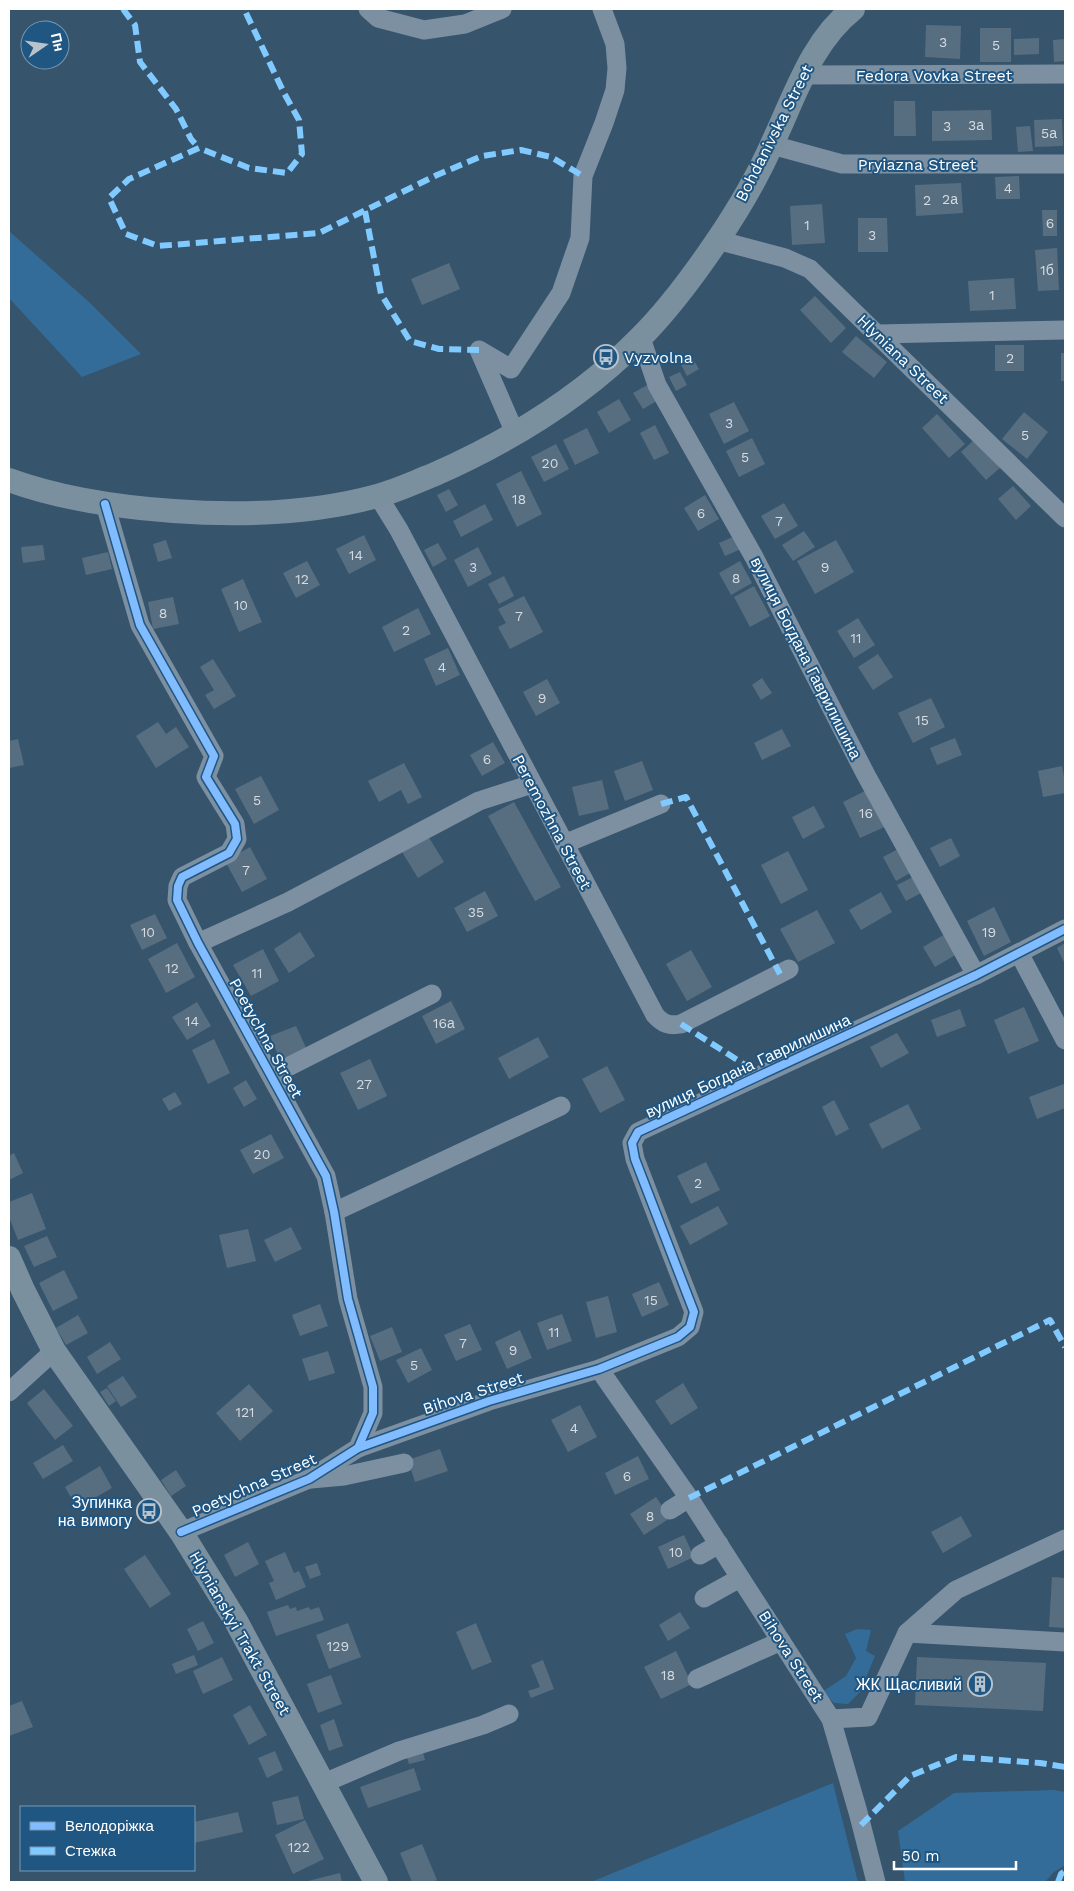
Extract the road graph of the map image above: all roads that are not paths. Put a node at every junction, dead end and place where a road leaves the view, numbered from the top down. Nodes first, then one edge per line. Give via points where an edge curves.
1 (368, 9) edge
2 (502, 9) edge
3 (602, 9) edge
4 (853, 9) edge
5 (1065, 74) edge
6 (802, 75) junction
7 (772, 145) junction
8 (1065, 164) edge
9 (717, 240) junction
10 (1065, 330) edge
11 (878, 334) junction
12 (641, 338) junction
13 (515, 433) junction
14 (9, 480) edge
15 (378, 496) junction
16 (105, 504) junction
17 (1065, 518) edge
18 (532, 784) junction
19 (661, 804) dead end
20 (564, 844) junction
21 (1065, 929) edge
22 (198, 943) junction
23 (1019, 953) junction
24 (789, 969) dead end
25 (976, 975) junction
26 (432, 994) dead end
27 (1065, 1040) edge
28 (272, 1075) junction
29 (561, 1106) dead end
30 (334, 1212) junction
31 (9, 1258) edge
32 (54, 1351) junction
33 (599, 1369) junction
34 (9, 1392) edge
35 (358, 1448) junction
36 (404, 1463) dead end
37 (309, 1479) junction
38 (689, 1498) junction
39 (670, 1510) dead end
40 (181, 1532) junction
41 (1065, 1539) edge
42 (719, 1544) junction
43 (700, 1555) dead end
44 (740, 1578) junction
45 (704, 1598) dead end
46 (907, 1632) junction
47 (781, 1641) junction
48 (1065, 1642) edge
49 (697, 1679) dead end
50 (509, 1714) dead end
51 (831, 1719) junction
52 (324, 1783) junction
53 (376, 1882) edge
54 (876, 1882) edge

1 - 2 street via 378,18 424,30 465,24
3 - 13 street via 614,44 615,90 582,176 580,238 561,293 511,369 478,350
4 - 6 main road, Bohdanivska Street via 821,43
5 - 6 street, Fedora Vovka Street
6 - 7 main road, Bohdanivska Street
7 - 8 street, Pryiazna Street via 842,164
7 - 9 main road, Bohdanivska Street
9 - 11 street, Hlyniana Street via 785,258 810,269
9 - 12 main road, Bohdanivska Street via 675,299
10 - 11 street
11 - 17 street, Hlyniana Street
12 - 13 main road, Bohdanivska Street via 571,396
12 - 25 street, вулиця Богдана Гаврилишина via 657,385 754,557 866,775
13 - 15 main road, Bohdanivska Street via 448,468
14 - 16 main road, Bohdanivska Street via 49,493
15 - 16 main road, Bohdanivska Street via 315,508 252,514 171,511
15 - 18 street, Peremozhna Street
16 - 22 street, Poetychna Street via 140,625 214,756 206,777 235,824 237,839 229,853 182,877 178,886 177,900
18 - 20 street, Peremozhna Street
18 - 22 street via 479,801 288,902
19 - 20 street
20 - 24 street, Peremozhna Street via 654,1015 661,1022 671,1026 680,1024
21 - 23 street, вулиця Богдана Гаврилишина
22 - 28 street, Poetychna Street
23 - 25 street, вулиця Богдана Гаврилишина
23 - 27 street
25 - 33 street, вулиця Богдана Гаврилишина via 638,1132 632,1143 635,1159 694,1312 690,1327 678,1337
26 - 28 street
28 - 30 street, Poetychna Street via 326,1176
29 - 30 street
30 - 35 street, Poetychna Street via 348,1299 373,1387 373,1413
31 - 32 main road, Hlynianskyi Trakt Street
32 - 34 street
32 - 40 main road, Hlynianskyi Trakt Street
33 - 35 street, Bihova Street via 489,1401
33 - 38 street, Bihova Street
35 - 37 street, Poetychna Street
36 - 37 street via 366,1473
37 - 40 street, Poetychna Street
38 - 39 street
38 - 42 street, Bihova Street
40 - 52 main road, Hlynianskyi Trakt Street via 238,1623
41 - 46 street, Bihova Street via 956,1590
42 - 43 street
42 - 44 street, Bihova Street
44 - 45 street
44 - 47 street, Bihova Street
46 - 48 street
46 - 51 street, Bihova Street via 868,1717
47 - 49 street
47 - 51 street, Bihova Street
50 - 52 street via 399,1751
51 - 54 street
52 - 53 main road, Hlynianskyi Trakt Street

